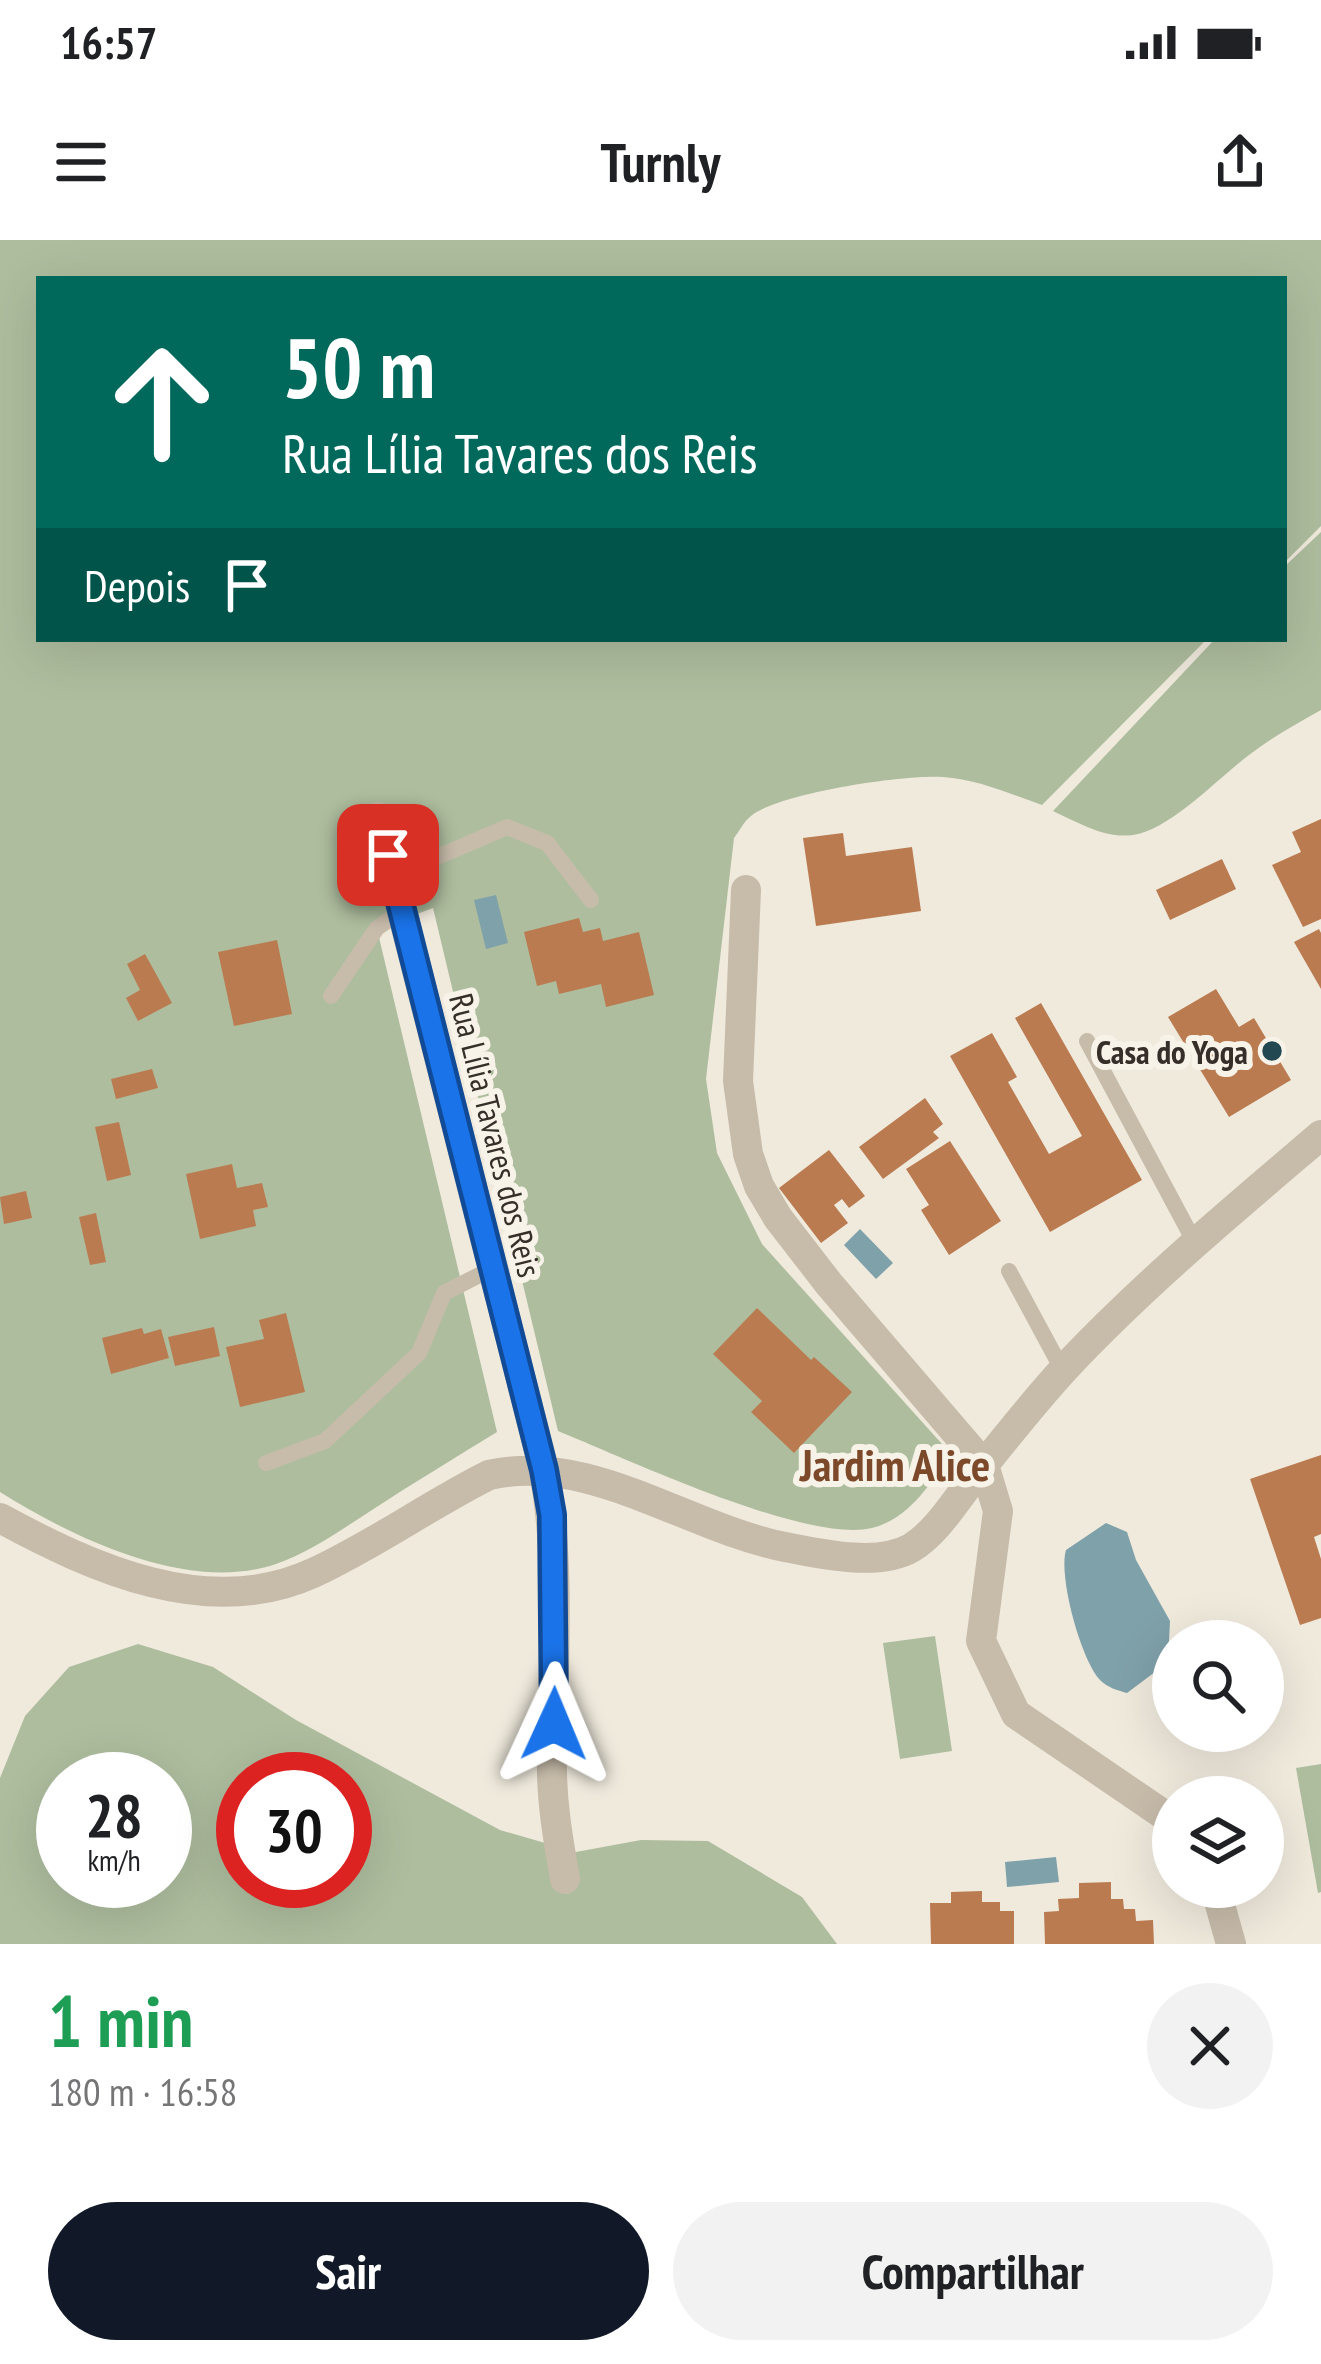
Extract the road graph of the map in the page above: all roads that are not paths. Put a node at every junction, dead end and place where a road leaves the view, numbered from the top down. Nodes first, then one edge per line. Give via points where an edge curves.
1 (378, 817) dead end
2 (746, 890) dead end
3 (591, 899) dead end
4 (400, 902) junction
5 (331, 996) dead end
6 (1087, 1041) dead end
7 (1321, 1135) edge
8 (1195, 1243) junction
9 (493, 1268) junction
10 (1009, 1271) dead end
11 (1063, 1371) junction
12 (266, 1463) dead end
13 (984, 1465) junction
14 (544, 1470) junction
15 (0, 1518) edge
16 (1152, 1807) edge
17 (565, 1879) dead end
18 (1221, 1908) edge
19 (1232, 1944) edge

1 - 4 street, Rua Lília Tavares dos Reis
2 - 13 street via 738,1081 759,1186 829,1284
3 - 4 lane via 548,843 507,827 422,864
4 - 5 lane
4 - 9 street, Rua Lília Tavares dos Reis
6 - 8 lane
7 - 8 street
8 - 11 street
9 - 12 lane via 444,1293 418,1352 325,1441
9 - 14 street, Rua Lília Tavares dos Reis
10 - 11 lane
11 - 13 street
13 - 14 street via 917,1544 867,1556 780,1546
13 - 16 street via 998,1511 981,1641 1016,1714
14 - 15 street via 489,1475 314,1572 262,1588 162,1586 65,1552
14 - 17 street, Rua Lília Tavares dos Reis via 553,1538 552,1762
18 - 19 street

